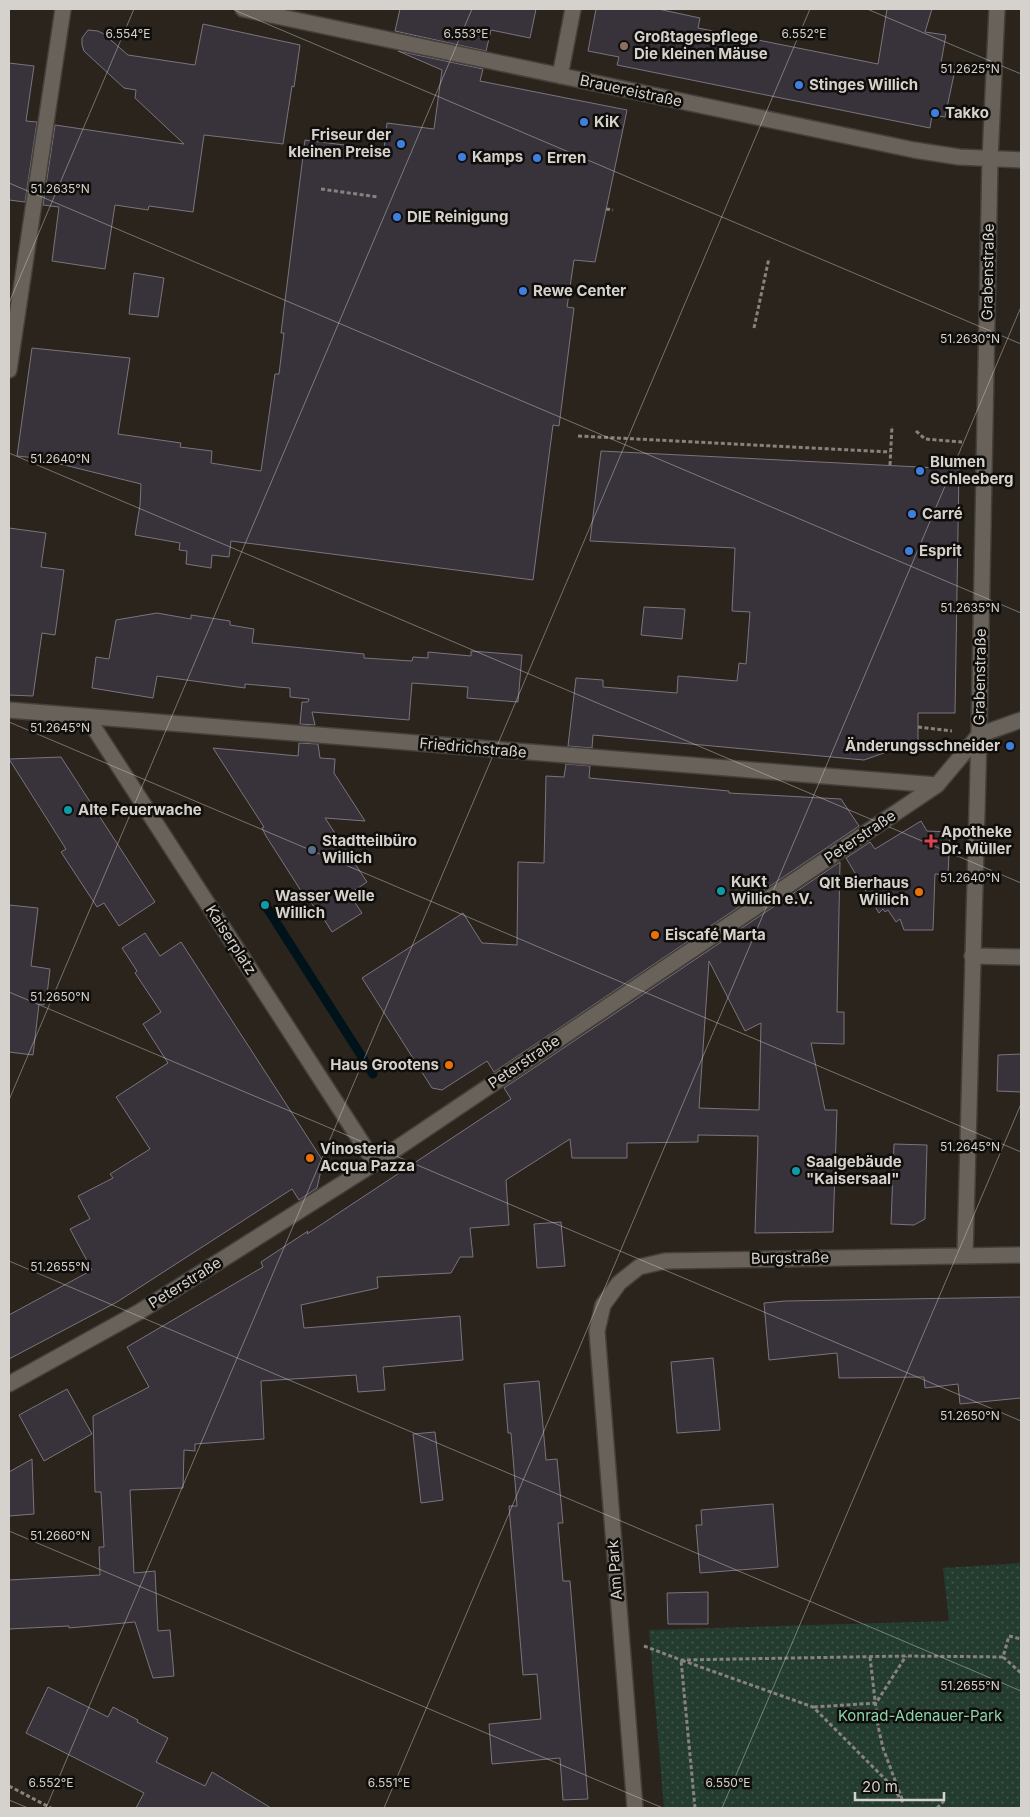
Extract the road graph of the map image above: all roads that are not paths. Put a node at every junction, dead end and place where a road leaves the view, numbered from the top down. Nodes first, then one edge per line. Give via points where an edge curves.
1 (64, 9) edge
2 (243, 9) edge
3 (573, 9) edge
4 (997, 9) edge
5 (560, 76) junction
6 (990, 159) junction
7 (1021, 160) edge
8 (9, 370) edge
9 (9, 710) edge
10 (87, 717) junction
11 (1021, 720) edge
12 (979, 735) junction
13 (937, 785) junction
14 (972, 956) junction
15 (1021, 957) edge
16 (375, 1163) junction
17 (965, 1255) junction
18 (1021, 1255) edge
19 (597, 1331) joint
20 (9, 1384) edge
21 (635, 1808) edge

1 - 8 street
2 - 5 street, Brauereistraße
3 - 5 street
4 - 6 street, Grabenstraße
5 - 6 street, Brauereistraße via 914,150
6 - 7 street, Brauereistraße
6 - 12 street, Grabenstraße
9 - 10 street, Friedrichstraße
10 - 13 street, Friedrichstraße
10 - 16 street, Kaiserplatz
11 - 12 street
12 - 13 street, Peterstraße
12 - 14 street, Grabenstraße
13 - 16 street, Peterstraße
14 - 15 street
14 - 17 street, Grabenstraße
16 - 20 street, Peterstraße via 140,1312
17 - 18 street, Burgstraße
17 - 19 street, Burgstraße via 665,1261 639,1267 619,1283 603,1305
19 - 21 street, Am Park

